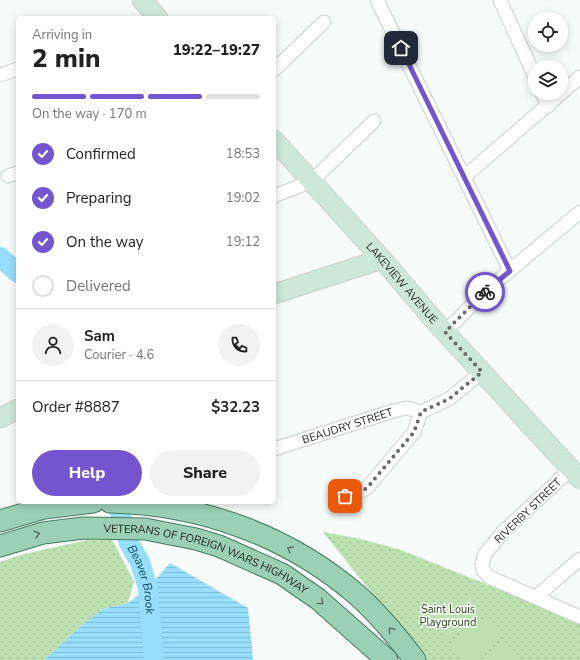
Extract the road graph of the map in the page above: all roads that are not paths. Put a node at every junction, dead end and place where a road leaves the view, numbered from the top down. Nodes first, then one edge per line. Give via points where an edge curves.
1 (377, 0) edge
2 (500, 0) edge
3 (146, 1) edge
4 (157, 16) edge
5 (324, 22) dead end
6 (528, 62) edge
7 (276, 68) edge
8 (16, 70) edge
9 (0, 75) edge
10 (580, 77) edge
11 (545, 100) edge
12 (548, 106) junction
13 (374, 121) dead end
14 (276, 142) edge
15 (464, 177) junction
16 (312, 181) junction
17 (276, 195) edge
18 (580, 212) edge
19 (382, 259) junction
20 (510, 271) junction
21 (276, 293) edge
22 (445, 332) junction
23 (482, 372) junction
24 (16, 410) edge
25 (421, 412) junction
26 (0, 418) edge
27 (276, 448) edge
28 (576, 474) edge
29 (345, 496) dead end
30 (69, 504) edge
31 (156, 504) edge
32 (0, 521) edge
33 (0, 546) edge
34 (580, 560) edge
35 (536, 597) junction
36 (580, 617) edge
37 (387, 660) edge
38 (415, 660) edge

1 - 15 street
2 - 6 street
3 - 4 main road
5 - 7 street
8 - 9 street
10 - 12 street
11 - 12 street
12 - 15 street
13 - 16 street
14 - 16 main road, LAKEVIEW AVENUE
15 - 20 street
16 - 17 street
16 - 19 main road, LAKEVIEW AVENUE
18 - 20 street
19 - 21 main road
19 - 22 main road, LAKEVIEW AVENUE
20 - 22 street via 490,287
22 - 23 main road, LAKEVIEW AVENUE
23 - 25 street via 449,399
23 - 28 main road, LAKEVIEW AVENUE
24 - 26 main road
25 - 27 street, BEAUDRY STREET via 406,408 393,411
25 - 29 street via 414,432 367,488
28 - 35 street, RIVERBY STREET via 503,532 485,554 483,570 489,577
30 - 32 main road via 44,508
38 -> 31 main road via 383,620 356,594 294,551 261,534 200,513
33 -> 37 main road, VETERANS OF FOREIGN WARS HIGHWAY via 43,533 83,528 145,529 196,539 219,546 282,574 318,599
34 - 35 street
35 - 36 street

